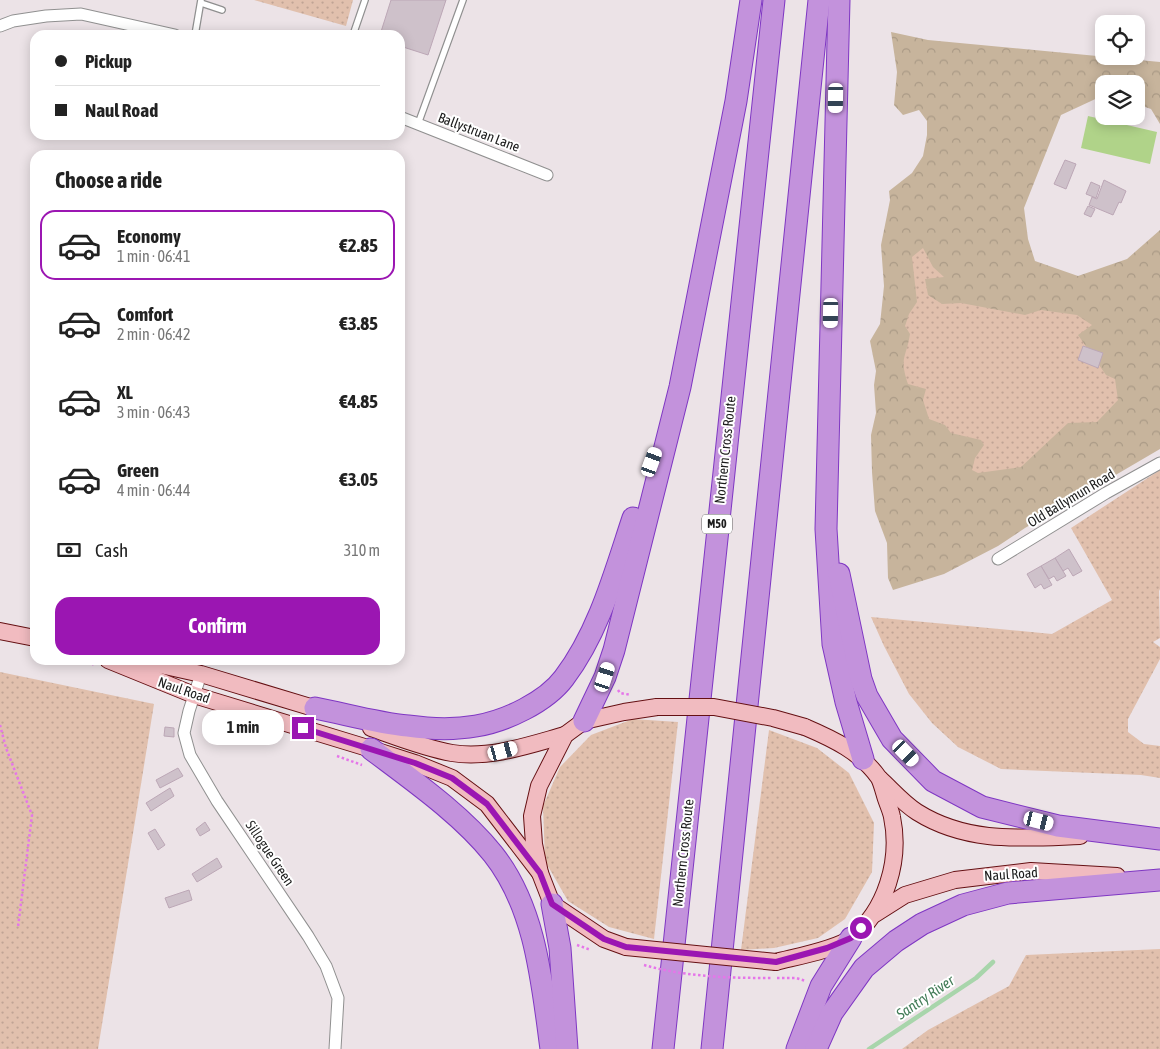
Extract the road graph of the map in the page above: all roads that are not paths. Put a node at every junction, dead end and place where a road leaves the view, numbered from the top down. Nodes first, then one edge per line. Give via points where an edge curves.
1 (366, 0) edge
2 (463, 0) edge
3 (751, 0) edge
4 (774, 0) edge
5 (819, 0) edge
6 (839, 0) edge
7 (201, 2) edge
8 (222, 10) dead end
9 (0, 26) edge
10 (153, 30) edge
11 (196, 30) edge
12 (355, 30) edge
13 (405, 119) edge
14 (418, 124) junction
15 (547, 175) dead end
16 (680, 387) junction
17 (828, 430) junction
18 (1160, 463) edge
19 (998, 559) dead end
20 (0, 631) edge
21 (30, 637) edge
22 (120, 665) edge
23 (160, 665) edge
24 (201, 674) junction
25 (194, 695) junction
26 (315, 708) junction
27 (584, 721) junction
28 (565, 735) junction
29 (368, 758) junction
30 (863, 759) junction
31 (880, 779) junction
32 (1160, 839) edge
33 (540, 873) junction
34 (1160, 879) edge
35 (552, 904) junction
36 (871, 917) junction
37 (851, 938) junction
38 (335, 1049) edge
39 (550, 1049) edge
40 (566, 1049) edge
41 (663, 1049) edge
42 (712, 1049) edge
43 (796, 1049) edge
44 (816, 1049) edge

1 - 12 lane
2 - 14 lane
3 - 16 highway via 736,101
4 - 41 highway, Northern Cross Route / M50
5 - 42 highway
6 - 17 highway
7 - 8 lane
7 - 11 lane
9 - 10 street via 46,16 81,14
13 - 14 street, Ballystruan Lane
14 - 15 street, Ballystruan Lane
16 - 26 highway via 600,614 563,679 543,697 515,714 476,726 444,728 407,726
16 - 27 highway via 624,614 605,677
17 - 30 highway via 826,529 833,644
17 - 32 highway via 839,571 859,670 867,696 892,739 933,781 982,807 1058,826
18 - 19 street, Old Ballymun Road
20 - 21 main road
22 - 25 main road, Naul Road
23 - 24 main road, Naul Road
24 - 25 street, Sillogue Green
24 - 26 main road, Naul Road
25 - 29 main road, Naul Road
25 - 38 street, Sillogue Green via 184,733 190,755 326,966 338,998
26 - 28 main road, Naul Road via 451,753 503,751
27 - 28 main road
27 - 30 main road, bridge via 657,707 714,707 805,727 829,737
28 - 33 main road via 539,786 532,816
29 - 33 main road, Naul Road via 415,763 452,778 487,804
29 - 39 highway via 463,822 494,854 515,889 529,924 540,973
30 - 31 main road
31 - 32 main road via 916,812 958,831 1008,838
31 - 36 main road via 892,818 894,847 883,897
33 - 35 main road
34 - 36 main road, Naul Road via 1031,871 992,874 955,880 905,895
34 - 44 highway via 1008,893 963,905 922,924 864,968 832,1013
35 - 37 main road, bridge via 604,939 626,947 775,970
35 - 40 highway via 560,948
36 - 37 main road
37 - 43 highway via 821,986

